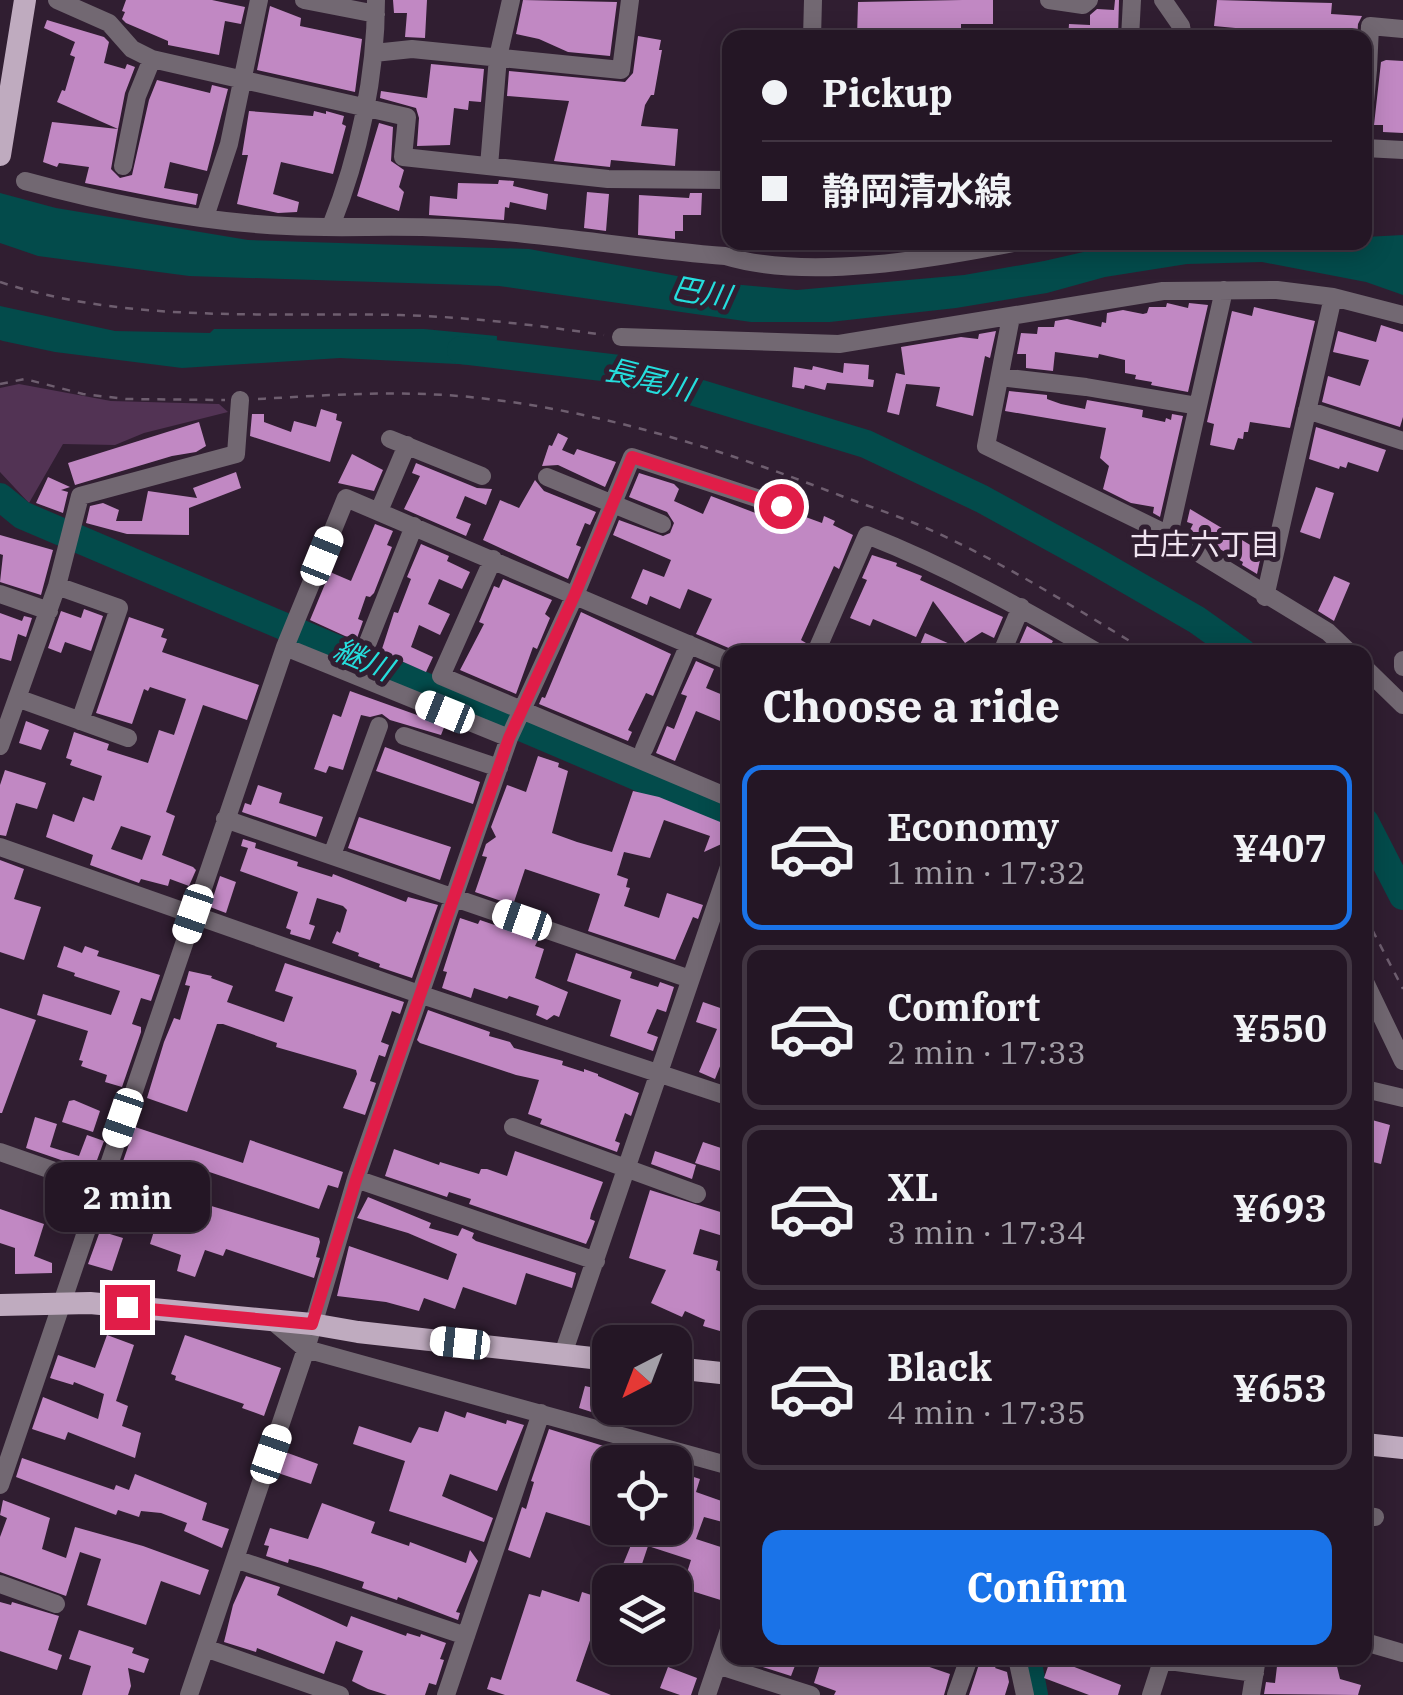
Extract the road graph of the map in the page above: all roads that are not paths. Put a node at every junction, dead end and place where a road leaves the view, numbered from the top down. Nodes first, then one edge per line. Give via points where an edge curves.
1 (26, 0) edge
2 (57, 0) edge
3 (259, 0) edge
4 (304, 0) edge
5 (510, 0) edge
6 (630, 0) edge
7 (813, 0) edge
8 (1050, 0) edge
9 (1089, 0) edge
10 (1132, 0) edge
11 (1163, 0) edge
12 (376, 7) edge
13 (1403, 29) edge
14 (812, 30) edge
15 (1130, 30) edge
16 (1182, 30) edge
17 (1370, 30) edge
18 (374, 53) junction
19 (498, 56) junction
20 (152, 59) junction
21 (242, 79) junction
22 (364, 107) junction
23 (1372, 148) edge
24 (1403, 150) edge
25 (0, 154) edge
26 (123, 166) dead end
27 (489, 166) junction
28 (722, 180) edge
29 (25, 181) dead end
30 (205, 217) junction
31 (331, 226) junction
32 (960, 250) edge
33 (1224, 290) junction
34 (1333, 297) junction
35 (1403, 315) edge
36 (1011, 317) junction
37 (621, 337) road end
38 (1000, 377) junction
39 (240, 400) road end
40 (1198, 406) junction
41 (1307, 410) junction
42 (1403, 441) edge
43 (482, 476) dead end
44 (547, 477) dead end
45 (612, 504) junction
46 (378, 512) junction
47 (778, 516) dead end
48 (662, 524) dead end
49 (414, 526) junction
50 (1169, 535) junction
51 (492, 559) junction
52 (58, 586) junction
53 (0, 594) edge
54 (575, 594) junction
55 (1265, 596) junction
56 (1021, 607) junction
57 (48, 611) junction
58 (368, 642) dead end
59 (689, 644) junction
60 (819, 645) edge
61 (1005, 645) edge
62 (1085, 645) edge
63 (1342, 645) edge
64 (285, 647) junction
65 (722, 658) edge
66 (1372, 675) edge
67 (18, 698) junction
68 (1403, 706) edge
69 (521, 712) junction
70 (80, 721) junction
71 (379, 726) dead end
72 (404, 736) dead end
73 (128, 738) dead end
74 (509, 738) junction
75 (0, 746) edge
76 (644, 748) dead end
77 (499, 768) junction
78 (722, 795) edge
79 (226, 819) junction
80 (0, 847) edge
81 (332, 855) junction
82 (722, 887) edge
83 (454, 896) junction
84 (193, 914) junction
85 (690, 979) junction
86 (419, 994) junction
87 (1372, 1000) edge
88 (1403, 1061) edge
89 (658, 1073) junction
90 (1372, 1091) edge
91 (722, 1093) edge
92 (1403, 1098) edge
93 (513, 1128) dead end
94 (0, 1152) edge
95 (626, 1170) junction
96 (356, 1180) junction
97 (100, 1187) junction
98 (697, 1194) dead end
99 (596, 1261) junction
100 (61, 1302) junction
101 (0, 1305) edge
102 (276, 1322) junction
103 (312, 1324) junction
104 (306, 1349) junction
105 (563, 1354) junction
106 (592, 1358) edge
107 (692, 1370) edge
108 (722, 1373) edge
109 (541, 1412) junction
110 (1372, 1445) edge
111 (1403, 1448) edge
112 (722, 1464) edge
113 (0, 1485) edge
114 (235, 1559) junction
115 (0, 1584) edge
116 (56, 1604) dead end
117 (466, 1636) junction
118 (1372, 1644) edge
119 (205, 1648) junction
120 (722, 1650) edge
121 (1403, 1653) edge
122 (717, 1665) junction
123 (967, 1665) edge
124 (1019, 1665) edge
125 (1161, 1665) edge
126 (1256, 1666) edge
127 (189, 1695) edge
128 (340, 1695) edge
129 (446, 1695) edge
130 (707, 1695) edge
131 (811, 1695) edge
132 (956, 1695) edge
133 (1025, 1695) edge
134 (1151, 1695) edge
135 (1252, 1695) edge

1 - 25 main road
2 - 20 street via 109,22 132,49
3 - 21 street
4 - 12 street
5 - 19 street
6 - 19 street via 621,70
7 - 14 street
8 - 9 street
10 - 15 street
11 - 16 street
12 - 18 street
13 - 17 street
18 - 19 street
18 - 22 street
19 - 27 street
20 - 21 street
20 - 26 street
21 - 22 street
21 - 30 street
22 - 27 street via 407,117 403,157
22 - 31 street via 349,180
23 - 24 street
27 - 28 street via 608,179
29 - 30 street
30 - 31 street
31 - 32 street via 521,233 785,267 838,267
33 - 34 street
33 - 36 street via 1164,291
33 - 40 street
34 - 35 street
34 - 41 street
36 - 37 street via 839,344
36 - 38 street
38 - 40 street
38 - 50 street via 986,446
39 - 52 street via 236,454 80,496
40 - 50 street
41 - 42 street
41 - 55 street
43 - 46 street via 399,442
44 - 45 street
45 - 47 street via 632,457 781,506
45 - 48 street
45 - 54 street
46 - 49 street
46 - 64 street via 346,498
49 - 51 street
49 - 58 street
50 - 55 street
51 - 54 street
51 - 69 street via 440,676
52 - 57 street
52 - 70 street via 119,608
53 - 57 street
54 - 59 street
54 - 69 street
55 - 63 street
56 - 60 street via 934,561 867,536
56 - 61 street
56 - 62 street
57 - 67 street
59 - 65 street
59 - 76 street
64 - 74 street
64 - 79 street
66 - 68 street
67 - 70 street
67 - 75 street
69 - 74 street
69 - 78 street
70 - 73 street
71 - 81 street
72 - 77 street
74 - 77 street
77 - 83 street
79 - 81 street
79 - 84 street
80 - 84 street
81 - 83 street
82 - 85 street
83 - 85 street
83 - 86 street
84 - 86 street
84 - 97 street
85 - 89 street
86 - 89 street
86 - 96 street
87 - 88 street
89 - 91 street
89 - 95 street
90 - 92 street
93 - 95 street
94 - 97 street
95 - 98 street
95 - 99 street
96 - 99 street
96 - 103 street
97 - 100 street
99 - 105 street
100 - 101 main road
100 - 102 main road
100 - 113 street
102 - 103 main road
102 - 104 street
103 - 104 street
103 - 105 main road
104 - 109 street
104 - 114 street
105 - 106 main road
107 - 108 main road
109 - 112 street
109 - 117 street
110 - 111 main road
114 - 117 street
114 - 119 street
115 - 116 street
117 - 129 street
118 - 121 street
119 - 127 street
119 - 128 street
120 - 122 street
122 - 130 street
122 - 131 street
123 - 132 street
124 - 133 street
125 - 134 street
126 - 135 street

